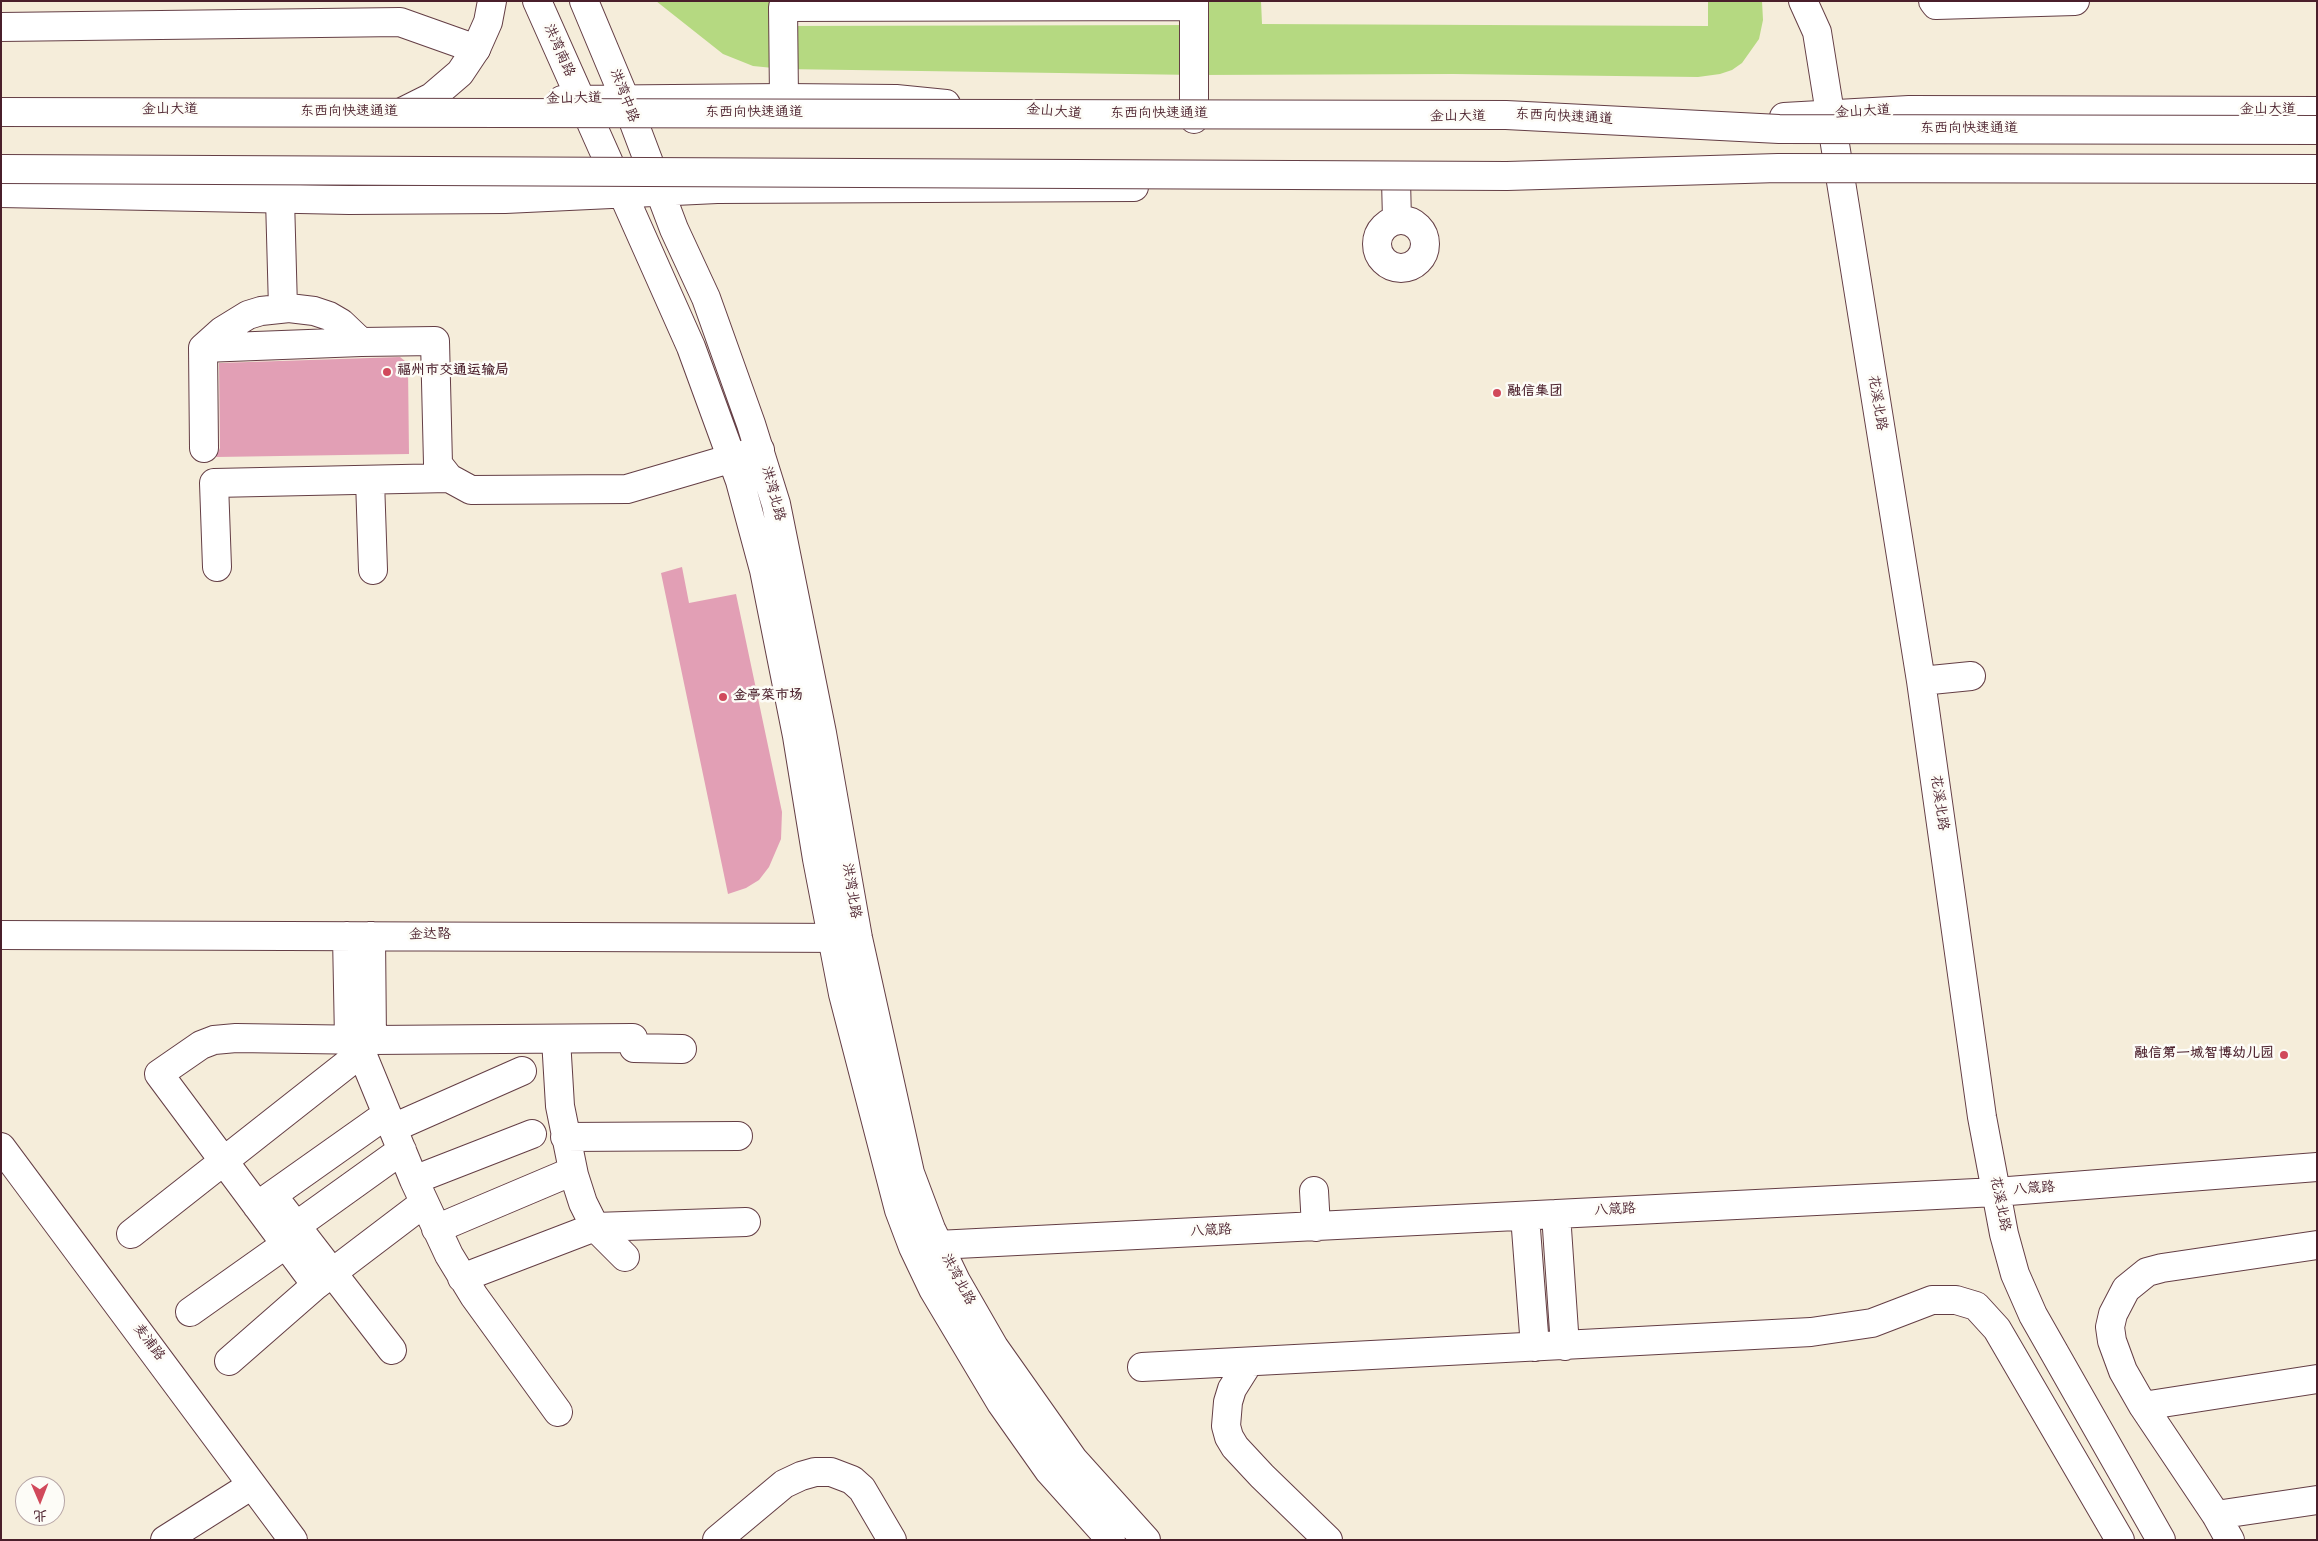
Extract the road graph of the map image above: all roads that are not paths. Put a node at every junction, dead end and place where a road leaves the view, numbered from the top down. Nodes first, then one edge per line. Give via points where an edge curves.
1 (492, 1) edge
2 (537, 1) edge
3 (584, 1) edge
4 (1803, 1) edge
5 (1822, 1) edge
6 (1933, 1) edge
7 (2075, 1) edge
8 (783, 4) edge
9 (1194, 4) edge
10 (1, 26) edge
11 (1817, 32) junction
12 (476, 49) junction
13 (784, 98) junction
14 (625, 99) junction
15 (580, 100) junction
16 (404, 111) junction
17 (2317, 111) edge
18 (1, 112) edge
19 (1830, 115) junction
20 (1194, 119) junction
21 (2317, 130) edge
22 (1, 168) edge
23 (2317, 169) edge
24 (1840, 179) junction
25 (1396, 180) junction
26 (2317, 181) edge
27 (660, 192) junction
28 (1, 193) edge
29 (622, 194) junction
30 (280, 199) junction
31 (1397, 220) dead end
32 (283, 308) junction
33 (361, 342) junction
34 (203, 348) junction
35 (204, 448) dead end
36 (760, 450) junction
37 (732, 458) junction
38 (449, 478) junction
39 (370, 480) junction
40 (216, 567) dead end
41 (373, 570) dead end
42 (1971, 676) dead end
43 (1921, 681) junction
44 (1, 934) edge
45 (359, 936) junction
46 (831, 938) junction
47 (858, 938) junction
48 (556, 1039) junction
49 (360, 1043) junction
50 (682, 1049) dead end
51 (522, 1071) dead end
52 (394, 1131) junction
53 (532, 1134) dead end
54 (738, 1136) dead end
55 (565, 1137) junction
56 (1, 1147) edge
57 (224, 1161) junction
58 (2317, 1167) edge
59 (573, 1172) junction
60 (1314, 1191) dead end
61 (419, 1192) junction
62 (1996, 1192) junction
63 (264, 1200) junction
64 (1556, 1214) junction
65 (1524, 1216) junction
66 (746, 1222) dead end
67 (595, 1227) junction
68 (1316, 1227) junction
69 (436, 1229) junction
70 (131, 1234) dead end
71 (291, 1235) junction
72 (2317, 1245) edge
73 (926, 1246) junction
74 (626, 1257) dead end
75 (462, 1278) junction
76 (325, 1279) junction
77 (190, 1312) dead end
78 (1565, 1346) junction
79 (1534, 1347) junction
80 (392, 1350) dead end
81 (229, 1361) dead end
82 (1249, 1362) junction
83 (1142, 1368) dead end
84 (2317, 1379) edge
85 (2143, 1406) junction
86 (558, 1412) dead end
87 (2126, 1478) junction
88 (252, 1485) junction
89 (2094, 1496) junction
90 (2317, 1500) edge
91 (2141, 1505) junction
92 (2216, 1515) junction
93 (2115, 1532) edge
94 (165, 1540) edge
95 (293, 1540) edge
96 (716, 1540) edge
97 (892, 1540) edge
98 (1111, 1540) edge
99 (1146, 1540) edge
100 (1328, 1540) edge
101 (2161, 1540) edge
102 (2230, 1540) edge

1 - 12 main road via 488,22
2 - 15 main road, 洪湾南路
3 - 14 main road, 洪湾中路
4 - 11 main road
5 - 11 main road
6 - 7 main road via 1936,5
8 - 9 main road
8 - 13 main road
9 - 20 main road
10 - 12 main road via 400,22
11 - 19 main road, 花溪北路
12 - 16 main road via 460,73 432,97
13 - 14 main road, 金山大道
13 - 20 main road, 金山大道 via 896,99 1112,119
14 - 15 main road, 金山大道
14 - 27 main road, 洪湾中路
15 - 16 main road, 金山大道 via 507,101
15 - 29 main road, 洪湾南路
16 - 18 main road, 金山大道
17 - 19 main road, 金山大道 via 1909,110
18 - 21 main road, 东西向快速通道, bridge via 1506,116 1779,129
19 - 20 main road, 金山大道 via 1774,118
19 - 24 main road, 花溪北路
22 - 23 main road, bridge via 1507,176 1778,168
24 - 25 main road
24 - 26 main road
24 - 43 main road, 花溪北路
25 - 27 main road via 1084,188
25 - 31 main road
27 - 29 main road
27 - 36 main road, 洪湾北路 via 706,298
28 - 30 main road
29 - 30 main road via 505,199
29 - 37 main road, 洪湾北路 via 688,338
30 - 32 main road
32 - 33 main road via 314,310 329,316
32 - 34 main road via 248,315 222,330
33 - 34 main road
33 - 38 main road via 434,341 438,464
34 - 35 main road
36 - 37 main road
36 - 47 main road, 洪湾北路 via 776,504 794,593
37 - 38 main road via 618,490 482,491 471,490
37 - 46 main road, 洪湾北路 via 764,570 797,736
38 - 39 main road
39 - 40 main road via 214,483
39 - 41 main road
42 - 43 main road
43 - 62 main road, 花溪北路 via 1982,1117
44 - 45 main road, 金达路
45 - 46 main road, 金达路
45 - 49 main road
46 - 47 main road, 金达路
46 - 73 main road, 洪湾北路 via 889,1176
47 - 73 main road, 洪湾北路
48 - 49 main road
48 - 50 main road via 633,1038 634,1048
48 - 55 main road
49 - 52 main road
49 - 57 main road
49 - 57 main road via 214,1040 201,1045 159,1074
51 - 52 main road
52 - 61 main road
52 - 63 main road
52 - 71 main road
53 - 61 main road
54 - 55 main road
55 - 59 main road
56 - 88 main road, 麦浦路
57 - 63 main road
57 - 70 main road
58 - 62 main road, 八箴路
59 - 67 main road
59 - 69 main road
60 - 68 main road
61 - 69 main road
61 - 76 main road
62 - 64 main road, 八箴路
62 - 87 main road, 花溪北路 via 2015,1274 2026,1300
63 - 71 main road
64 - 65 main road, 八箴路
64 - 78 main road
65 - 68 main road, 八箴路
65 - 79 main road
66 - 67 main road
67 - 74 main road
67 - 75 main road
68 - 73 main road, 八箴路
69 - 75 main road
71 - 76 main road
71 - 77 main road
72 - 85 main road via 2162,1268 2147,1272 2126,1289 2110,1327 2117,1357
73 - 98 main road, 洪湾北路 via 934,1289 1021,1434 1048,1471
73 - 99 main road, 洪湾北路 via 956,1281 994,1347 1044,1421 1096,1486
75 - 86 main road
76 - 80 main road
76 - 81 main road
78 - 79 main road
78 - 89 main road via 1832,1330 1872,1323 1932,1300 1966,1302 1984,1312 1998,1329
79 - 82 main road
82 - 83 main road
82 - 100 main road via 1232,1389 1228,1402 1226,1426 1229,1437 1256,1470
84 - 85 main road
85 - 92 main road
87 - 89 main road
87 - 91 main road, 花溪北路
88 - 94 main road
88 - 95 main road, 麦浦路
89 - 93 main road
90 - 92 main road
91 - 93 main road
91 - 101 main road, 花溪北路
92 - 102 main road
96 - 97 main road via 784,1484 815,1472 831,1472 852,1480 862,1489

